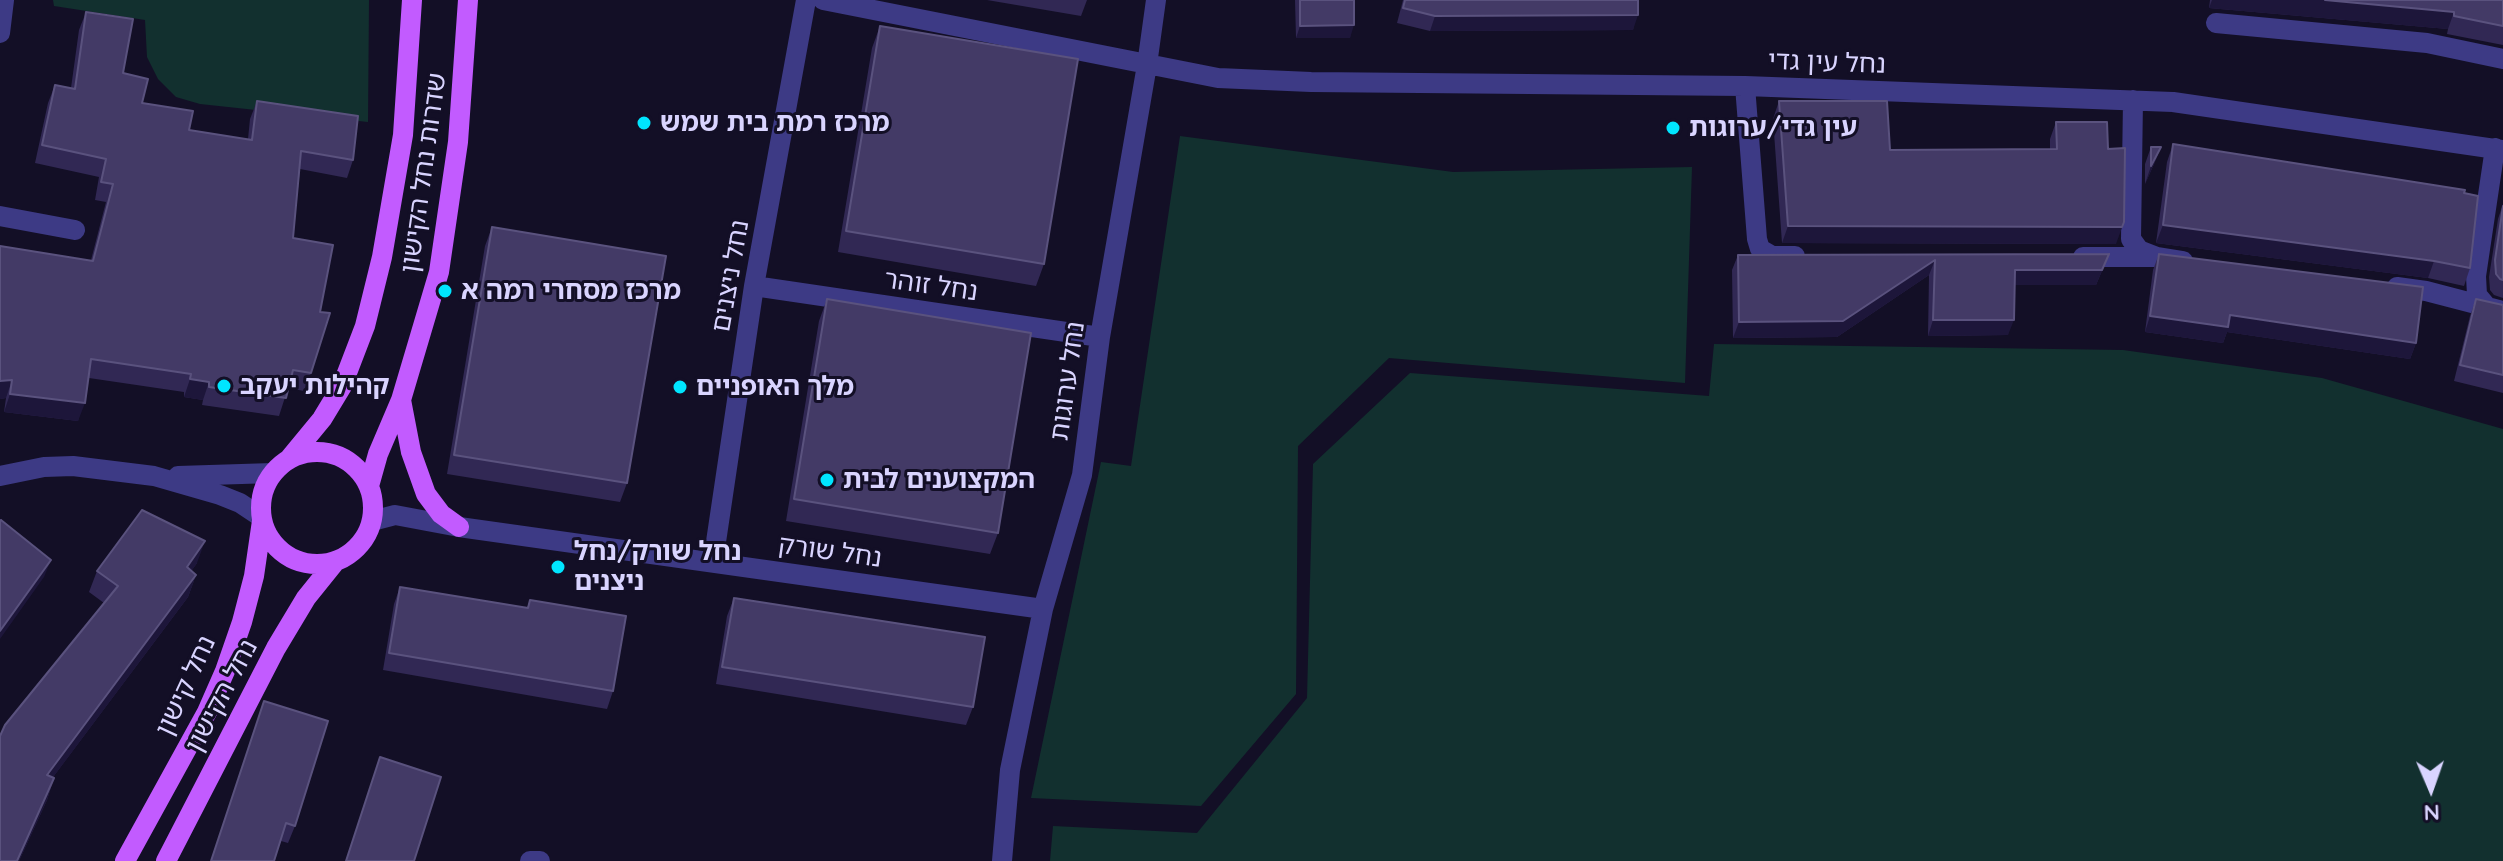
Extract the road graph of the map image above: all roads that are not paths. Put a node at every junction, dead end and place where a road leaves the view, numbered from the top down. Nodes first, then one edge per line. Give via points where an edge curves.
1 (4, 0) edge
2 (412, 0) edge
3 (468, 0) edge
4 (806, 0) edge
5 (823, 0) edge
6 (1156, 0) edge
7 (2216, 23) dead end
8 (0, 33) edge
9 (2503, 59) edge
10 (1147, 65) junction
11 (1745, 86) junction
12 (2133, 100) junction
13 (2499, 149) edge
14 (0, 216) edge
15 (75, 230) dead end
16 (1818, 256) edge
17 (2065, 257) edge
18 (2158, 257) junction
19 (2205, 263) edge
20 (2378, 285) edge
21 (754, 286) junction
22 (2495, 309) edge
23 (1100, 337) junction
24 (401, 400) junction
25 (289, 459) junction
26 (273, 473) junction
27 (0, 476) edge
28 (154, 476) junction
29 (369, 486) junction
30 (262, 519) junction
31 (372, 521) junction
32 (459, 527) junction
33 (335, 562) junction
34 (713, 562) junction
35 (1043, 609) junction
36 (125, 861) edge
37 (166, 861) edge
38 (530, 861) edge
39 (540, 861) edge
40 (1002, 861) edge

1 - 8 street
2 - 25 main road, שדרות נחל הקישון via 403,135 365,326 342,386
3 - 24 main road, שדרות נחל הקישון via 449,218 439,272
4 - 21 street, נחל ניצנים
5 - 10 street
6 - 10 street, נחל ערוגות
7 - 9 street via 2427,43
10 - 11 street, נחל עין גדי via 1218,78 1311,82
10 - 23 street, נחל ערוגות
11 - 12 street, נחל עין גדי
11 - 16 street via 1760,249 1772,256
12 - 13 street, נחל עין גדי
12 - 18 street via 2131,239 2139,250
13 - 22 street via 2476,276 2477,295
14 - 15 street
17 - 18 street
18 - 19 street
20 - 22 street
21 - 23 street, נחל זוהר
21 - 34 street, נחל ניצנים
23 - 35 street, נחל ערוגות via 1082,475
24 - 29 main road, שדרות נחל הקישון
24 - 32 main road via 426,494
25 - 26 main road
25 - 29 main road via 316,452 338,455 357,467
26 - 28 street
26 - 30 main road via 261,498
27 - 28 street via 73,466
28 - 30 street via 220,495
29 - 31 main road
30 - 33 main road via 272,541 290,558
30 - 36 main road, נחל קישון via 254,576 225,671
31 - 32 street, נחל שורק via 395,515
31 - 33 main road via 360,545
32 - 34 street, נחל שורק
33 - 37 main road, נחל הקישון via 276,648
34 - 35 street, נחל שורק
35 - 40 street, נחל ערוגות via 1010,770
38 - 39 street

